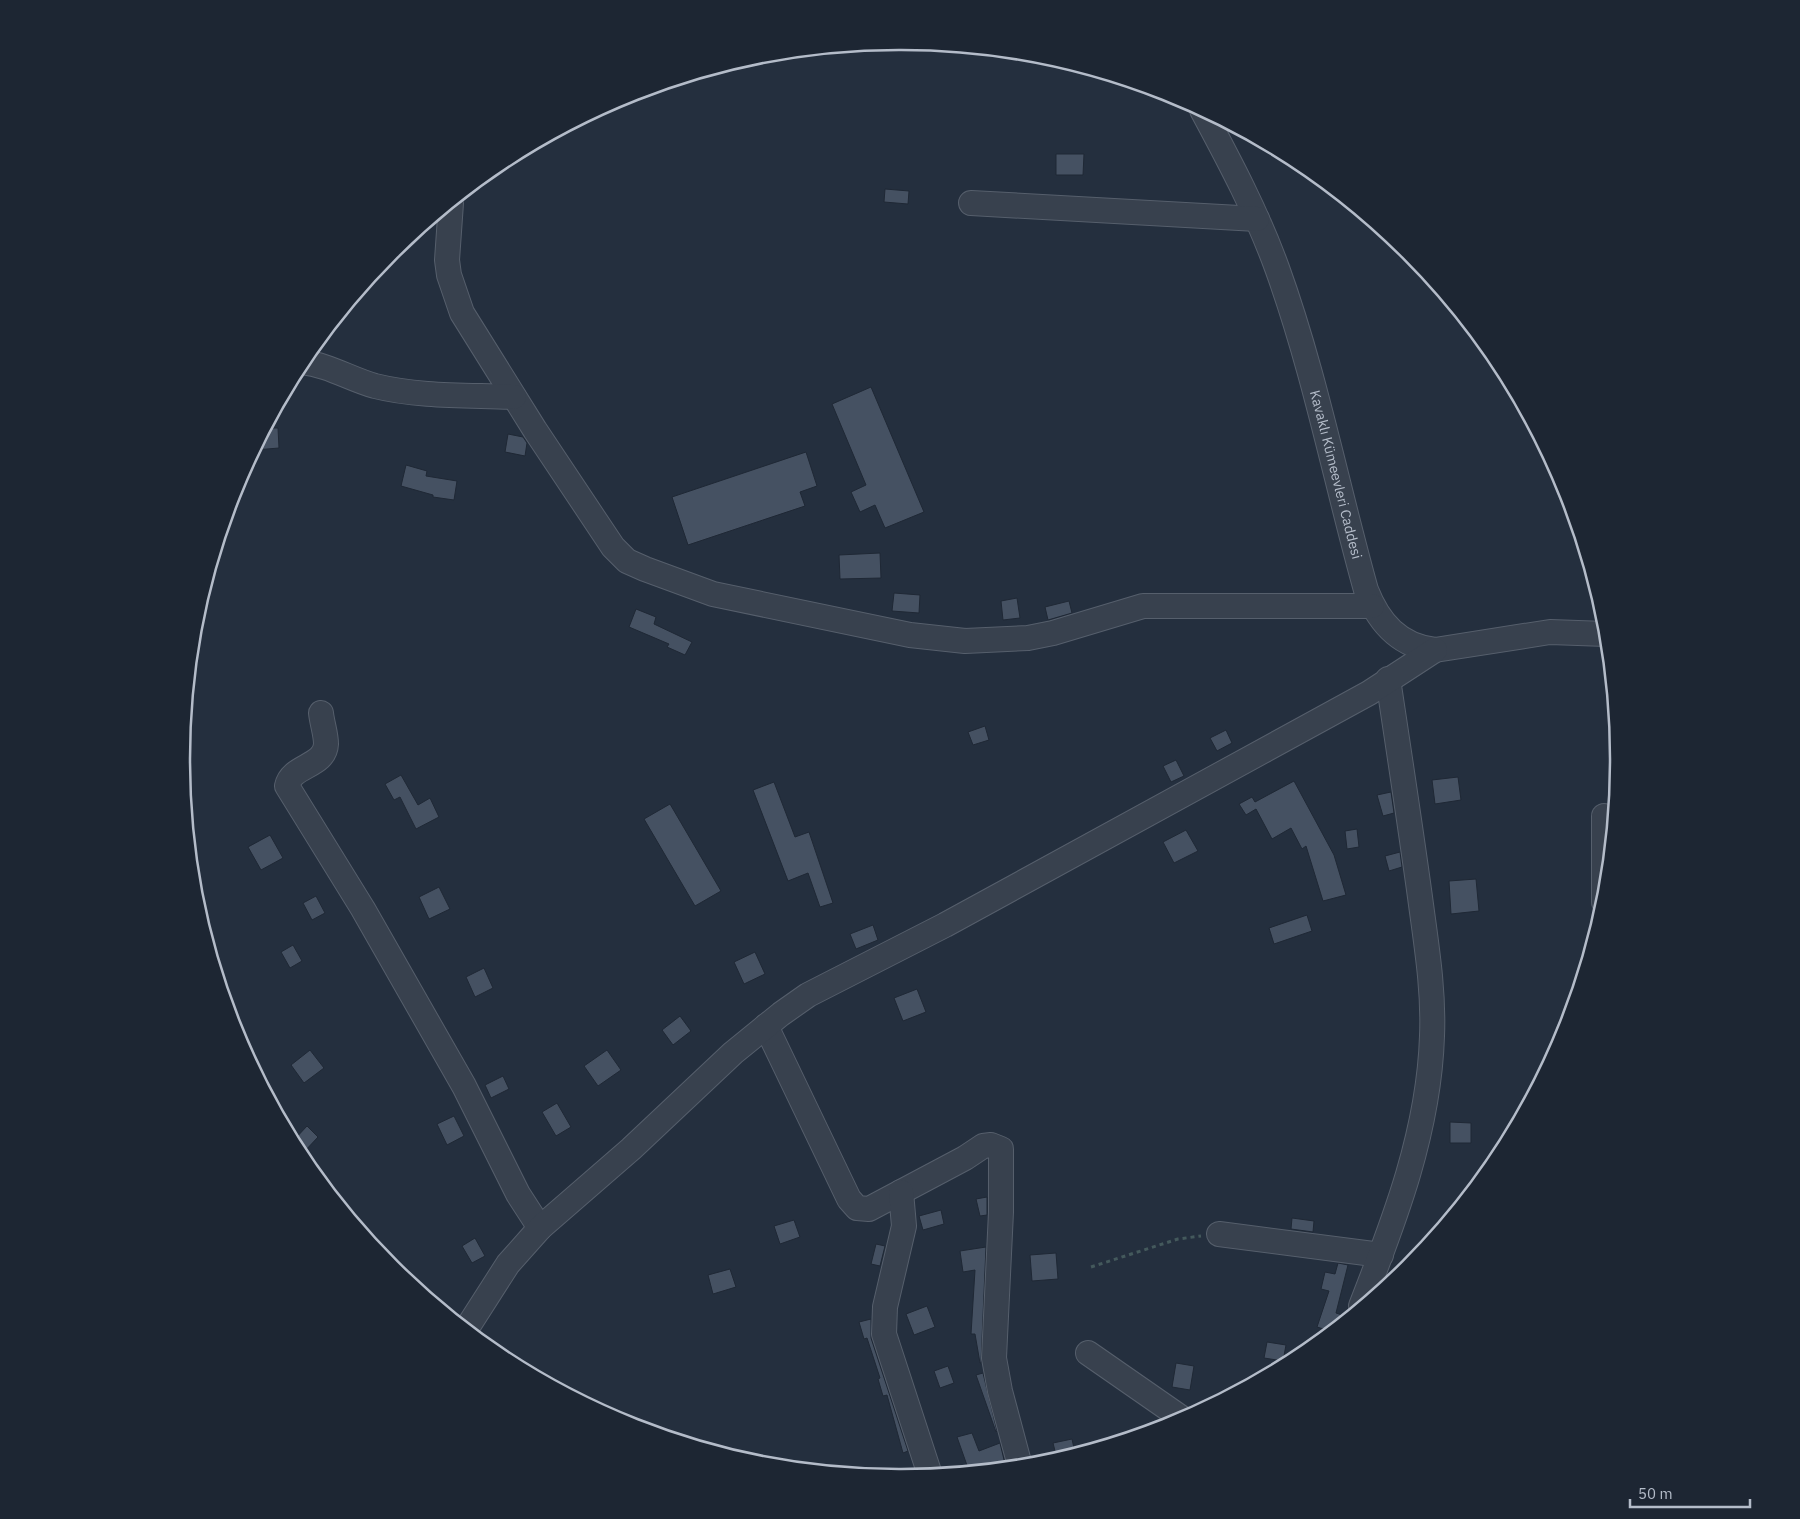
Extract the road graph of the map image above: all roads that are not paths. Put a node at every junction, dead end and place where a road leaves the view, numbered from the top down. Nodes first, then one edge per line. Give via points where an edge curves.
1 (1207, 120) edge
2 (971, 203) dead end
3 (450, 211) edge
4 (1257, 219) junction
5 (311, 364) edge
6 (514, 397) junction
7 (1372, 606) junction
8 (1598, 634) edge
9 (1435, 650) junction
10 (1388, 679) junction
11 (321, 713) dead end
12 (1604, 816) dead end
13 (1604, 843) edge
14 (766, 1026) junction
15 (900, 1192) junction
16 (540, 1228) junction
17 (1219, 1234) road end
18 (1381, 1254) junction
19 (1365, 1295) edge
20 (469, 1323) edge
21 (1088, 1353) dead end
22 (1175, 1414) edge
23 (1018, 1459) edge
24 (928, 1468) edge

1 - 4 street, Kavaklı Kümeevleri Caddesi
2 - 4 street
3 - 6 street via 447,260 456,295 466,320
4 - 7 street, Kavaklı Kümeevleri Caddesi via 1298,334
5 - 6 street via 376,386 411,392
6 - 7 street via 618,554 645,569 713,594 910,635 965,641 1028,638 1142,606
7 - 9 street, Kavaklı Kümeevleri Caddesi via 1382,622 1407,643
8 - 9 street, Kavaklı Kümeevleri Caddesi via 1550,632
9 - 10 street
10 - 14 street via 1369,693 945,925 808,995
10 - 18 street via 1418,881 1433,1011 1430,1067 1412,1163
11 - 16 street via 326,744 324,751 294,774 287,786 364,909 464,1086 518,1194
12 - 13 street
14 - 15 street via 853,1206 869,1210
14 - 16 street
15 - 23 street via 983,1146 1001,1149 994,1358
15 - 24 street via 904,1226 885,1307 884,1334
16 - 20 street via 508,1264
17 - 18 street
18 - 19 street
21 - 22 street

